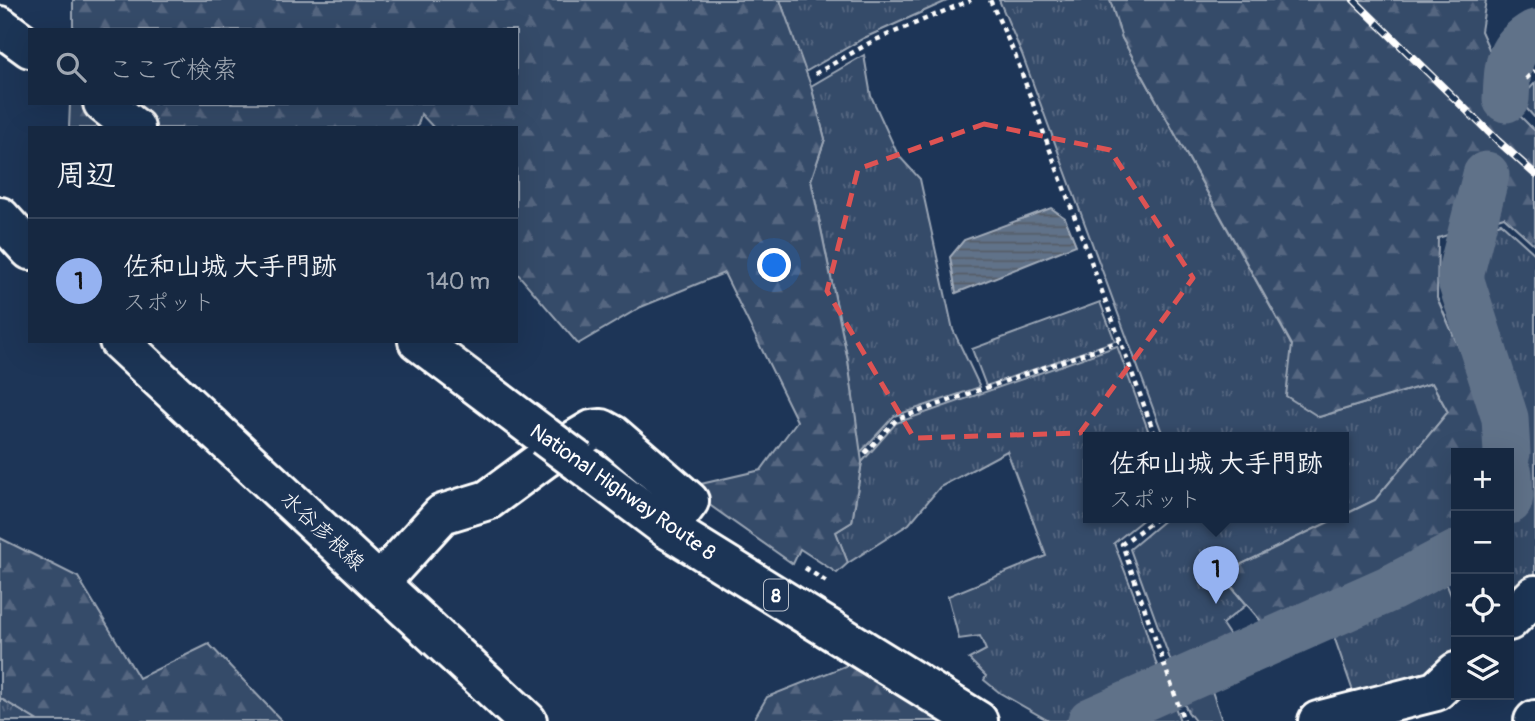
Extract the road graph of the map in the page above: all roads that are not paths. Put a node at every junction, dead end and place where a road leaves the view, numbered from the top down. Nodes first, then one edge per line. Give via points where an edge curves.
1 (0, 26) edge
2 (28, 47) edge
3 (106, 105) edge
4 (132, 126) edge
5 (0, 217) edge
6 (28, 248) edge
7 (121, 343) edge
8 (421, 343) edge
9 (668, 529) junction
10 (379, 583) junction
11 (1535, 595) edge
12 (1514, 616) edge
13 (1451, 677) edge
14 (527, 721) edge
15 (978, 721) edge
16 (1318, 721) edge

1 - 2 main road
3 - 4 main road
5 - 6 main road
7 - 10 main road, 水谷彦根線
8 - 9 main road, National Highway Route 8 / 8, bridge
9 - 10 main road via 689,501 613,435 592,430 488,500 442,514
9 - 15 main road, National Highway Route 8 / 8
10 - 14 main road, 水谷彦根線
11 - 12 main road
13 - 16 main road via 1436,691

